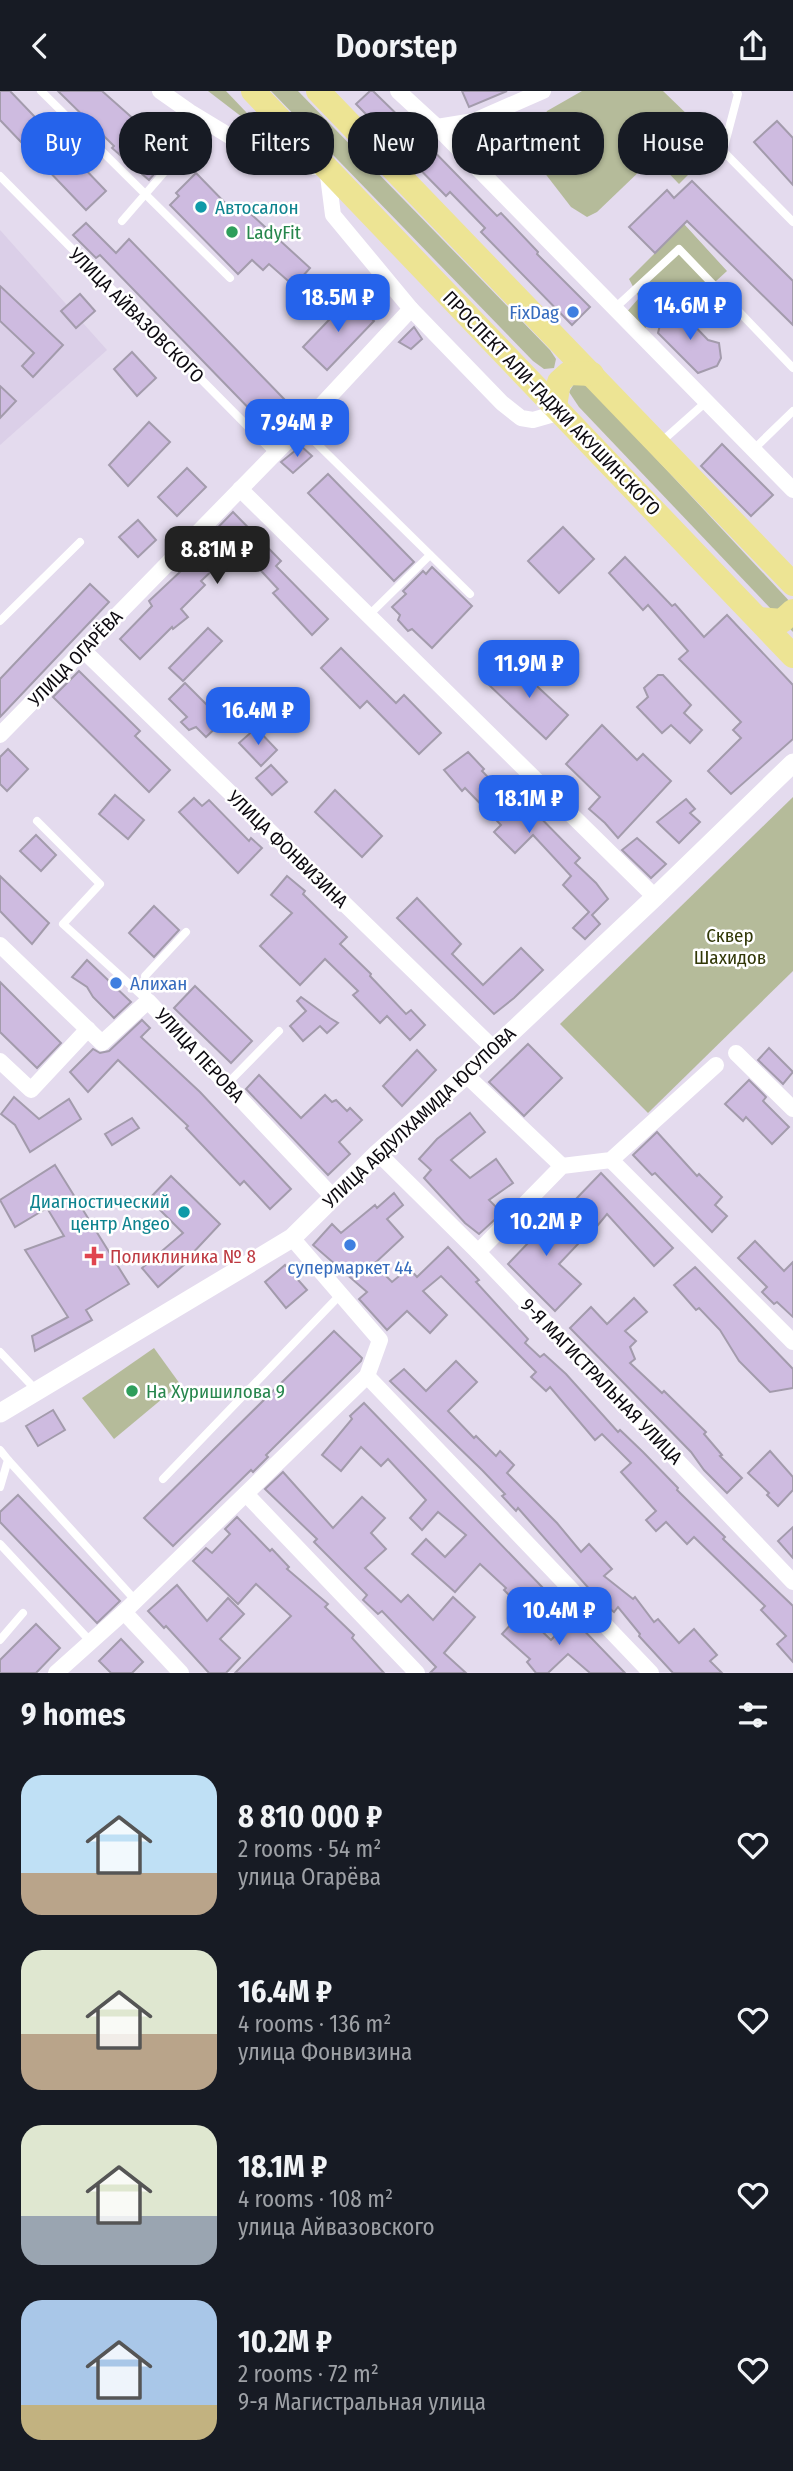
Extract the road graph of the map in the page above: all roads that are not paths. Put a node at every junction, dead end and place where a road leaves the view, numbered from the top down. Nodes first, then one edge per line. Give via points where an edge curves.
1 (41, 91) edge
2 (160, 91) edge
3 (253, 91) edge
4 (318, 91) edge
5 (398, 91) edge
6 (543, 91) edge
7 (738, 92) edge
8 (191, 112) edge
9 (273, 112) edge
10 (421, 112) edge
11 (438, 127) joint
12 (163, 175) edge
13 (328, 175) edge
14 (334, 175) edge
15 (0, 176) edge
16 (145, 196) junction
17 (122, 221) dead end
18 (793, 222) edge
19 (230, 278) dead end
20 (411, 309) junction
21 (615, 309) junction
22 (793, 368) edge
23 (592, 374) junction
24 (706, 401) junction
25 (558, 409) junction
26 (793, 411) edge
27 (301, 428) junction
28 (659, 444) junction
29 (754, 449) junction
30 (275, 454) junction
31 (240, 489) junction
32 (793, 490) edge
33 (80, 542) dead end
34 (430, 555) junction
35 (791, 587) edge
36 (470, 594) dead end
37 (793, 611) edge
38 (368, 617) junction
39 (759, 619) junction
40 (0, 621) edge
41 (83, 650) junction
42 (793, 656) edge
43 (0, 735) edge
44 (793, 763) edge
45 (37, 821) dead end
46 (655, 897) junction
47 (186, 932) dead end
48 (0, 945) edge
49 (148, 1000) junction
50 (88, 1029) junction
51 (279, 1031) dead end
52 (493, 1048) junction
53 (736, 1053) dead end
54 (0, 1061) edge
55 (716, 1065) dead end
56 (466, 1075) junction
57 (227, 1084) junction
58 (793, 1109) edge
59 (379, 1153) junction
60 (611, 1160) junction
61 (562, 1166) junction
62 (333, 1197) junction
63 (292, 1238) junction
64 (478, 1252) junction
65 (341, 1294) junction
66 (793, 1342) edge
67 (0, 1352) edge
68 (366, 1376) junction
69 (37, 1391) junction
70 (0, 1413) edge
71 (0, 1450) edge
72 (8, 1460) junction
73 (163, 1479) dead end
74 (0, 1487) edge
75 (246, 1494) junction
76 (0, 1545) edge
77 (793, 1582) edge
78 (130, 1607) junction
79 (23, 1613) dead end
80 (0, 1640) edge
81 (91, 1642) junction
82 (56, 1673) edge
83 (181, 1673) edge
84 (417, 1673) edge
85 (651, 1673) edge

1 - 16 lane
2 - 8 street
3 - 9 main road, ПРОСПЕКТ АЛИ-ГАДЖИ АКУШИНСКОГО
4 - 23 main road
5 - 10 street
6 - 11 street via 474,121
7 - 18 lane via 723,151
11 - 21 street
12 - 16 lane
13 - 20 street via 333,215
14 - 25 main road, ПРОСПЕКТ АЛИ-ГАДЖИ АКУШИНСКОГО
15 - 30 lane, УЛИЦА АЙВАЗОВСКОГО
16 - 17 lane
16 - 19 lane
20 - 25 street via 521,418 533,420
20 - 27 street, УЛИЦА ОГАРЁВА
21 - 22 lane via 679,249
21 - 24 street
23 - 25 main road via 569,373 559,382
23 - 28 main road
24 - 28 lane
24 - 29 street
25 - 39 main road, ПРОСПЕКТ АЛИ-ГАДЖИ АКУШИНСКОГО
26 - 29 lane
27 - 30 street, УЛИЦА ОГАРЁВА
27 - 34 lane
28 - 35 main road
29 - 32 street
30 - 31 street, УЛИЦА ОГАРЁВА
31 - 38 street
31 - 41 street, УЛИЦА ОГАРЁВА
33 - 40 lane
34 - 36 lane
34 - 38 lane
37 - 39 main road via 782,621
38 - 46 street
39 - 42 main road, ПРОСПЕКТ АЛИ-ГАДЖИ АКУШИНСКОГО
41 - 43 street, УЛИЦА ОГАРЁВА
41 - 52 street, УЛИЦА ФОНВИЗИНА
44 - 46 street, УЛИЦА АБДУЛХАМИДА ЮСУПОВА
45 - 49 lane via 100,884 63,924
46 - 52 street, УЛИЦА АБДУЛХАМИДА ЮСУПОВА
47 - 49 lane via 145,976
48 - 50 street
49 - 50 street, УЛИЦА ПЕРОВА via 102,1043
49 - 57 street, УЛИЦА ПЕРОВА
50 - 54 street via 31,1090
51 - 57 lane
52 - 56 street, УЛИЦА АБДУЛХАМИДА ЮСУПОВА
53 - 58 street
55 - 60 street
56 - 59 street, УЛИЦА АБДУЛХАМИДА ЮСУПОВА
56 - 61 street
57 - 62 street, УЛИЦА ПЕРОВА
59 - 62 street, УЛИЦА АБДУЛХАМИДА ЮСУПОВА
59 - 64 street, 9-Я МАГИСТРАЛЬНАЯ УЛИЦА
60 - 61 street
60 - 66 street
61 - 64 street
62 - 63 street, УЛИЦА АБДУЛХАМИДА ЮСУПОВА
63 - 65 street
63 - 69 street, УЛИЦА АБДУЛХАМИДА ЮСУПОВА
64 - 77 street, 9-Я МАГИСТРАЛЬНАЯ УЛИЦА
65 - 68 street via 380,1340
65 - 73 lane
67 - 69 lane
68 - 75 street
68 - 85 street
69 - 70 street, УЛИЦА АБДУЛХАМИДА ЮСУПОВА
71 - 72 lane
72 - 74 lane
72 - 78 lane
75 - 78 street
75 - 84 street
76 - 81 lane
78 - 81 street
78 - 83 street
79 - 80 lane
81 - 82 street

